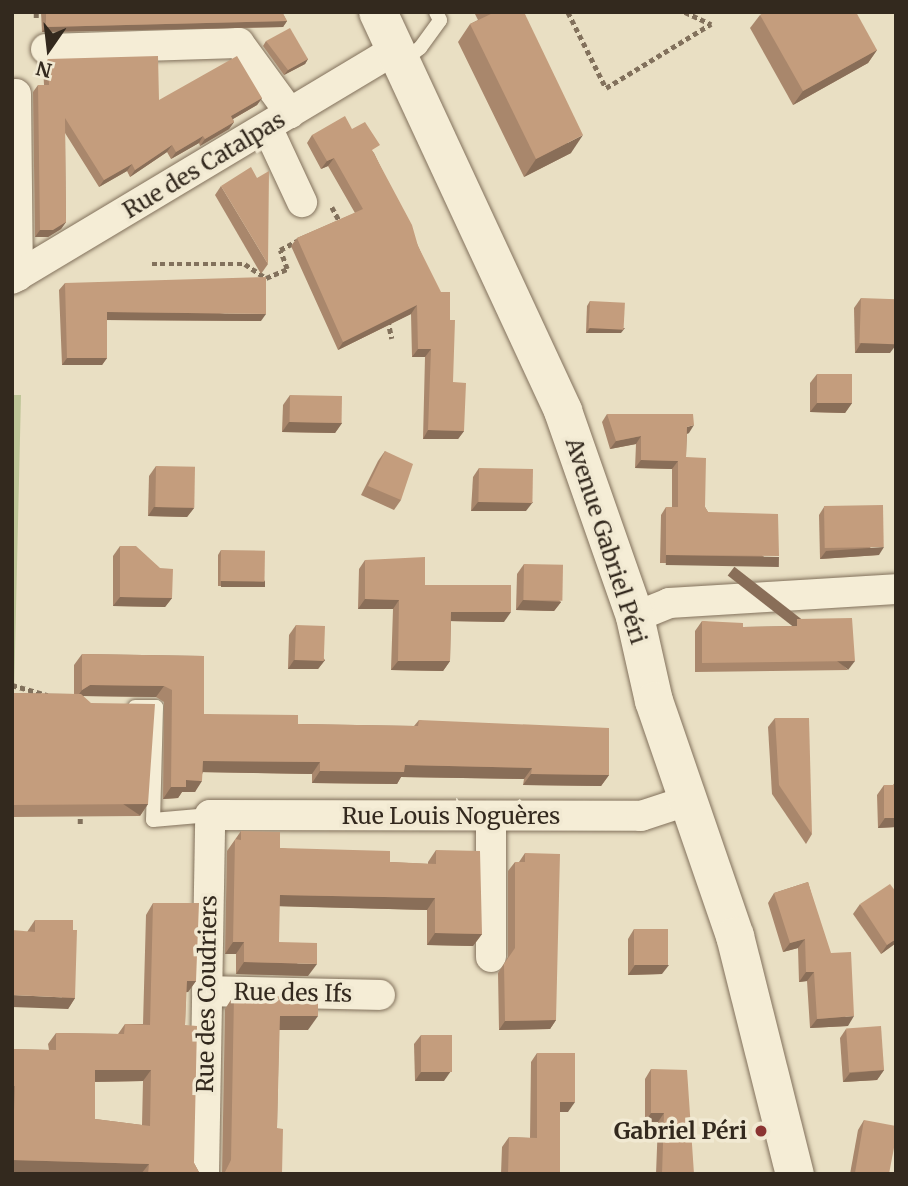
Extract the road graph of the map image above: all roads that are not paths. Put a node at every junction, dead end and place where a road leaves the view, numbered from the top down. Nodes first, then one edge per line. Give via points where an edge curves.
1 (378, 12) edge
2 (436, 12) edge
3 (46, 49) dead end
4 (398, 56) junction
5 (16, 94) dead end
6 (279, 120) junction
7 (302, 202) road end
8 (15, 278) edge
9 (896, 589) edge
10 (635, 617) junction
11 (119, 706) edge
12 (690, 800) junction
13 (210, 815) junction
14 (491, 816) junction
15 (491, 957) dead end
16 (206, 991) junction
17 (380, 995) dead end
18 (204, 1174) edge
19 (795, 1174) edge

1 - 4 street, Avenue Gabriel Péri
2 - 4 lane via 440,20 420,48
3 - 6 street via 239,43
4 - 6 street, Rue des Catalpas
4 - 10 street, Avenue Gabriel Péri via 563,411
5 - 8 street
6 - 7 street
6 - 8 street, Rue des Catalpas
9 - 10 street via 669,603
10 - 12 street, Avenue Gabriel Péri via 654,701
11 - 13 lane via 156,707 153,820
12 - 14 street, Rue Louis Noguères via 642,816
12 - 19 street, Avenue Gabriel Péri via 735,936
13 - 14 street, Rue Louis Noguères
13 - 16 street, Rue des Coudriers
14 - 15 street
16 - 17 street, Rue des Ifs
16 - 18 street, Rue des Coudriers

